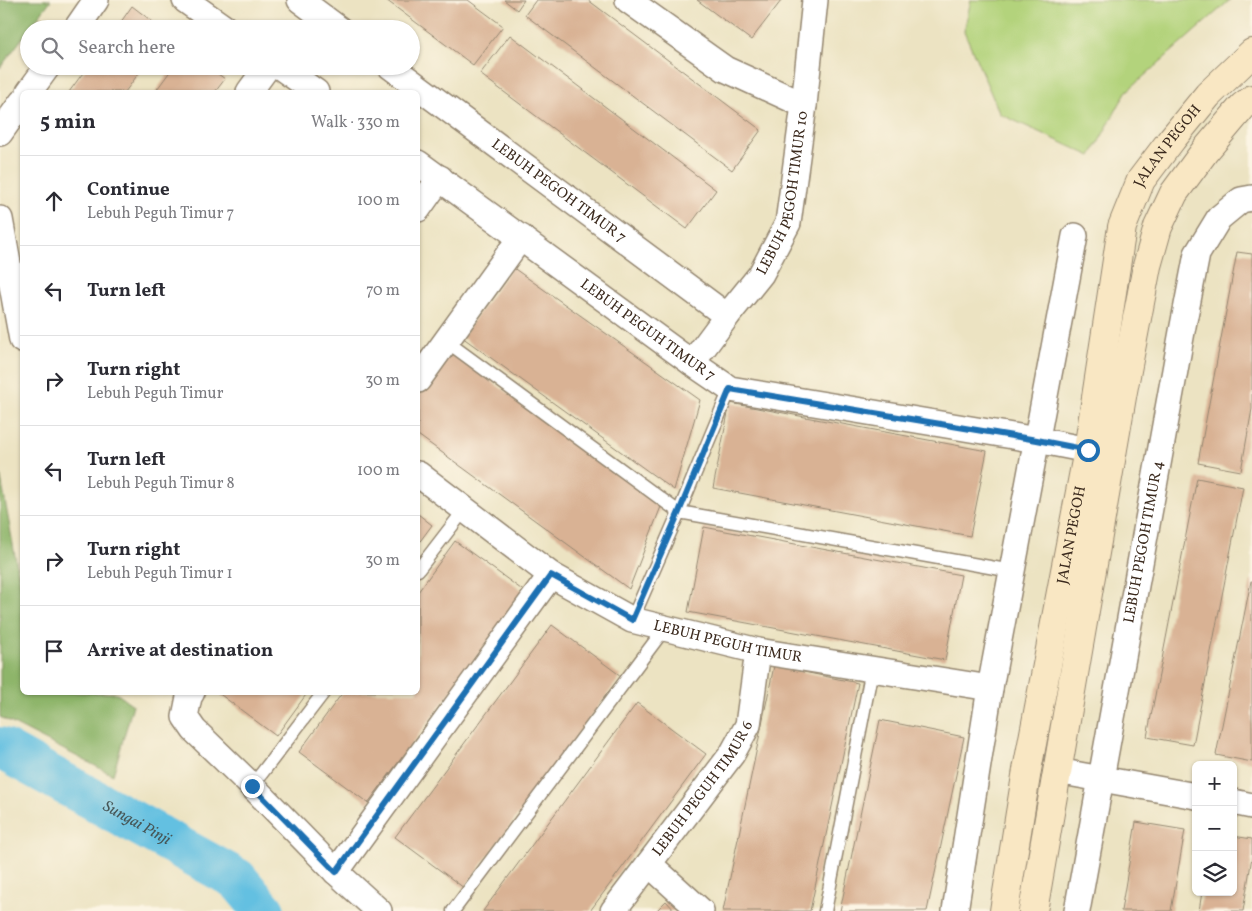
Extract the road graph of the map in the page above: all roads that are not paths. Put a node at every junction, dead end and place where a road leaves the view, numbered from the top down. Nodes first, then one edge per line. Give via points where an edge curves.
1 (96, 0) edge
2 (185, 0) edge
3 (300, 0) edge
4 (628, 0) edge
5 (815, 0) edge
6 (82, 20) edge
7 (213, 20) edge
8 (327, 20) edge
9 (1252, 53) edge
10 (41, 75) edge
11 (261, 75) edge
12 (292, 75) edge
13 (402, 75) edge
14 (30, 90) edge
15 (250, 90) edge
16 (313, 90) edge
17 (1252, 99) edge
18 (20, 105) edge
19 (804, 105) junction
20 (0, 133) edge
21 (420, 164) edge
22 (440, 178) junction
23 (1252, 198) edge
24 (420, 206) edge
25 (0, 219) edge
26 (1075, 236) dead end
27 (521, 237) junction
28 (727, 316) junction
29 (20, 329) edge
30 (446, 341) junction
31 (692, 363) junction
32 (420, 377) edge
33 (730, 389) junction
34 (1123, 391) junction
35 (1037, 440) junction
36 (1088, 450) junction
37 (420, 476) edge
38 (1102, 506) junction
39 (464, 509) junction
40 (679, 512) junction
41 (420, 567) edge
42 (1012, 571) junction
43 (551, 575) junction
44 (632, 620) junction
45 (665, 628) junction
46 (758, 651) junction
47 (872, 669) junction
48 (990, 688) junction
49 (190, 695) edge
50 (322, 695) edge
51 (1039, 706) junction
52 (1057, 771) junction
53 (1102, 779) junction
54 (252, 786) junction
55 (1192, 795) edge
56 (1237, 803) edge
57 (1252, 806) edge
58 (1015, 840) junction
59 (649, 864) junction
60 (336, 872) junction
61 (379, 911) edge
62 (454, 911) edge
63 (613, 911) edge
64 (701, 911) edge
65 (826, 911) edge
66 (955, 911) edge
67 (1004, 911) edge
68 (1034, 911) edge
69 (1077, 911) edge

1 - 6 street
2 - 7 street
3 - 8 street
4 - 19 street via 725,69
5 - 19 street, LEBUH PEGOH TIMUR 10
9 - 36 street, JALAN PEGOH via 1208,95 1141,180 1122,227
10 - 14 street
11 - 15 street
12 - 16 street
13 - 28 street, LEBUH PEGOH TIMUR 7
17 - 34 street via 1205,151 1174,193 1158,227 1147,266
18 - 20 street
19 - 28 street, LEBUH PEGOH TIMUR 10 via 788,222 761,274
21 - 22 street, LEBUH PEGUH TIMUR 7
22 - 24 street
22 - 27 street, LEBUH PEGUH TIMUR 7
23 - 53 street, LEBUH PEGOH TIMUR 4 via 1241,200 1219,218 1197,254
25 - 29 street
26 - 35 street
27 - 30 street
27 - 31 street, LEBUH PEGUH TIMUR 7
28 - 31 street, LEBUH PEGOH TIMUR 10
30 - 32 street
30 - 40 lane
31 - 33 street, LEBUH PEGUH TIMUR 7
33 - 35 street, LEBUH PEGUH TIMUR 7
33 - 40 lane
34 - 36 street
34 - 38 street
35 - 36 street, LEBUH PEGUH TIMUR 7
35 - 42 street
36 - 38 street
36 - 51 street, JALAN PEGOH
37 - 39 street, LEBUH PEGUH TIMUR
38 - 52 street
39 - 41 lane
39 - 43 street, LEBUH PEGUH TIMUR
40 - 42 lane
40 - 44 lane
42 - 48 street
43 - 44 street, LEBUH PEGUH TIMUR
43 - 60 street
44 - 45 street, LEBUH PEGUH TIMUR
45 - 46 street, LEBUH PEGUH TIMUR
45 - 62 lane
46 - 47 street, LEBUH PEGUH TIMUR
46 - 59 street, LEBUH PEGUH TIMUR 6 via 748,725 732,754
47 - 48 street, LEBUH PEGUH TIMUR
47 - 65 lane
48 - 66 street
49 - 54 street via 185,717 194,730
50 - 54 lane
51 - 52 street via 1044,747
51 - 58 street, JALAN PEGOH
52 - 53 street
52 - 58 street via 1034,794 1024,828
52 - 68 street
53 - 55 street
53 - 69 street, LEBUH PEGOH TIMUR 4
54 - 60 street
56 - 57 street
58 - 67 street, JALAN PEGOH
59 - 63 street, LEBUH PEGUH TIMUR 6
59 - 64 street
60 - 61 street

